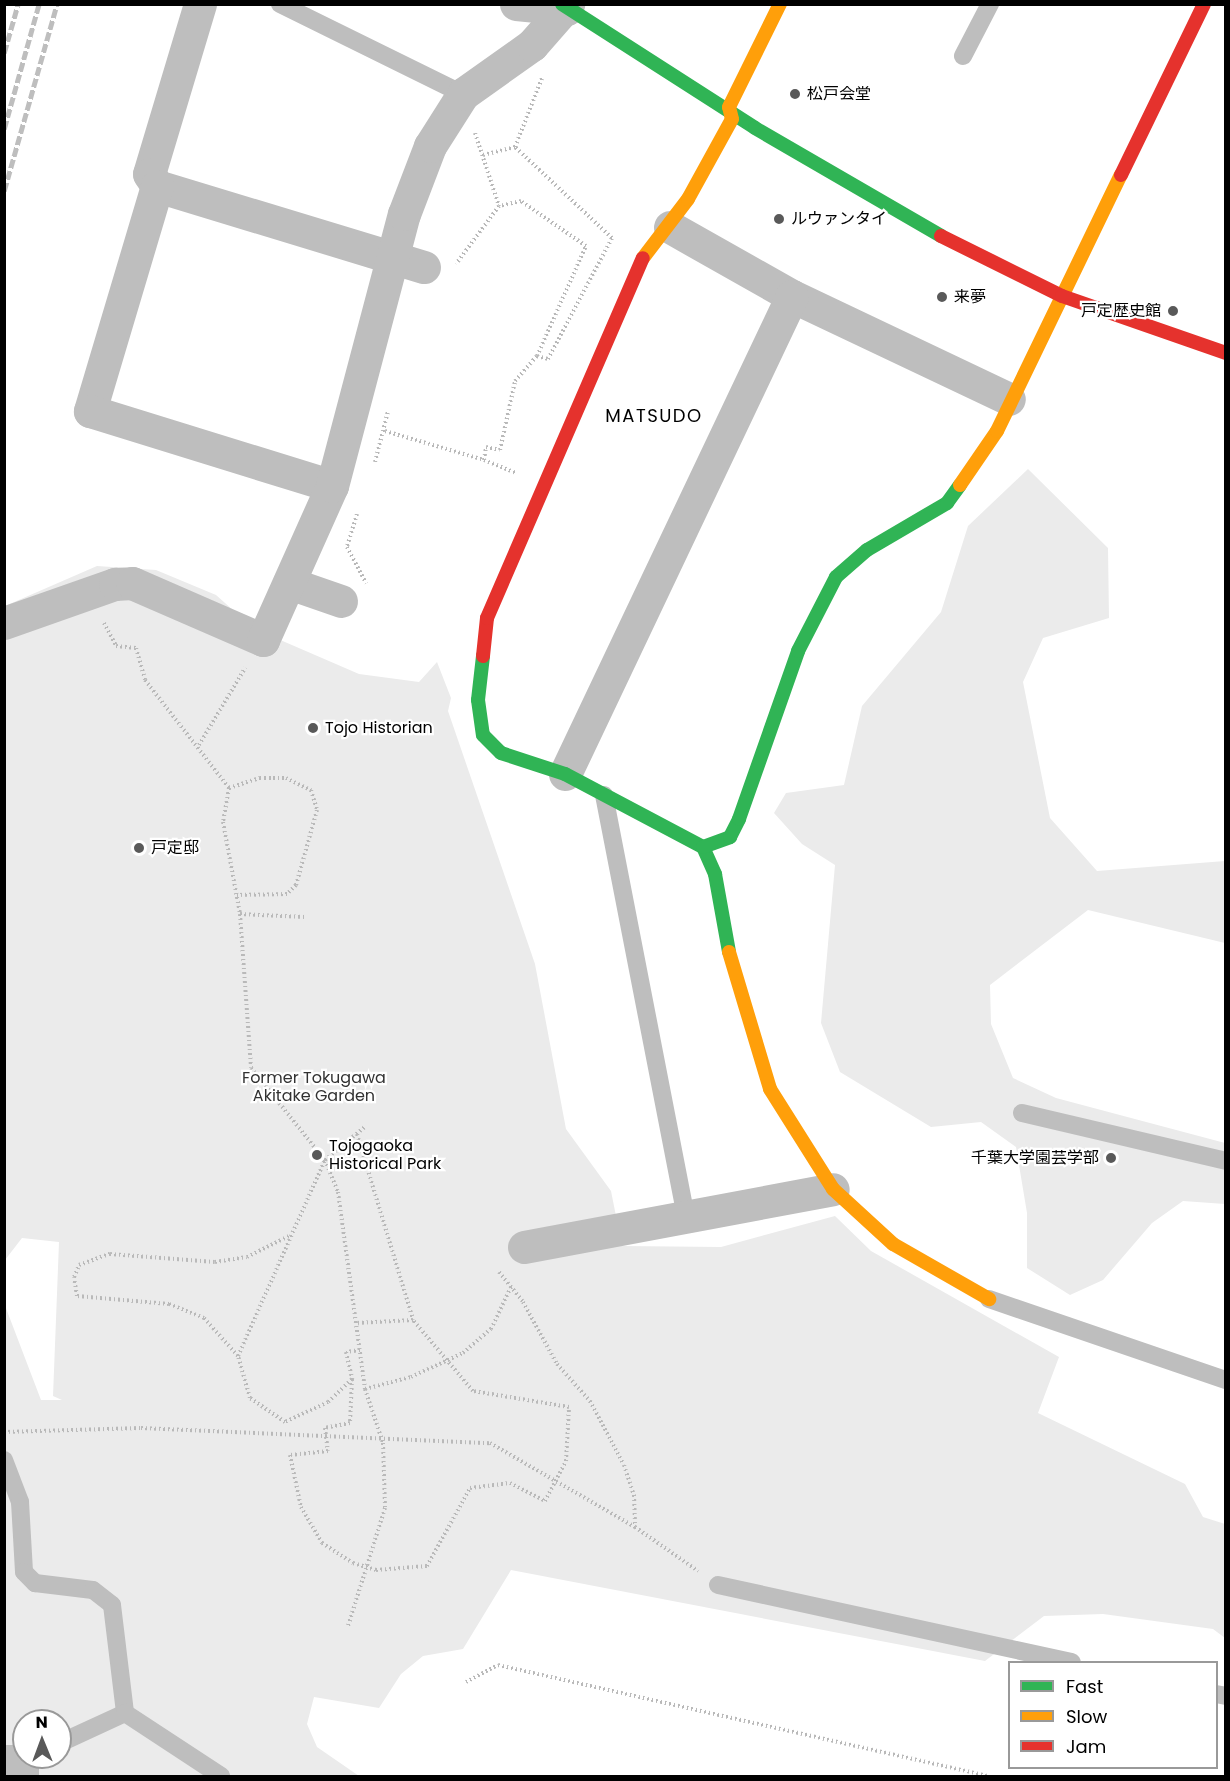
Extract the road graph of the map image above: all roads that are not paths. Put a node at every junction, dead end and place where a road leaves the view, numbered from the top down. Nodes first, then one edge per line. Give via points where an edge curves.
1 (200, 4) edge
2 (280, 4) edge
3 (516, 4) edge
4 (780, 4) edge
5 (990, 4) edge
6 (1204, 4) edge
7 (566, 6) edge
8 (963, 56) dead end
9 (463, 94) junction
10 (731, 113) junction
11 (157, 186) junction
12 (670, 227) junction
13 (422, 263) junction
14 (792, 296) junction
15 (1062, 296) junction
16 (1226, 353) edge
17 (1009, 399) junction
18 (332, 486) junction
19 (289, 583) junction
20 (341, 602) dead end
21 (4, 623) edge
22 (565, 774) junction
23 (604, 795) junction
24 (704, 847) junction
25 (1022, 1113) dead end
26 (1226, 1161) edge
27 (833, 1189) junction
28 (686, 1216) junction
29 (524, 1247) dead end
30 (989, 1299) joint
31 (1226, 1380) edge
32 (4, 1460) edge
33 (718, 1585) road end
34 (1067, 1661) edge
35 (125, 1713) junction
36 (72, 1737) edge
37 (221, 1776) edge

1 - 11 street via 149,174
2 - 9 lane
3 - 7 street
4 - 10 street via 729,107
5 - 8 lane
6 - 15 street
7 - 9 street via 532,45
7 - 10 street
9 - 13 street via 443,119 415,177
10 - 12 street
10 - 15 street via 956,244
11 - 13 street
11 - 18 street via 90,411
12 - 14 street
12 - 22 street via 648,249 482,639 478,700 483,735 501,753
13 - 18 street
14 - 17 street
14 - 22 street
15 - 16 street
15 - 17 street
17 - 24 street via 997,431 947,504 867,550 836,577 798,651 739,819 730,837
18 - 19 street
19 - 20 street
19 - 21 street via 263,640 132,583
22 - 23 street
23 - 24 street
23 - 28 lane
24 - 27 street via 715,874 734,979 770,1089
25 - 26 lane
27 - 28 street
27 - 30 street via 893,1244
28 - 29 street
30 - 31 lane
32 - 35 lane via 20,1502 24,1572 35,1583 93,1590 112,1605
33 - 34 lane
35 - 36 lane
35 - 37 lane

